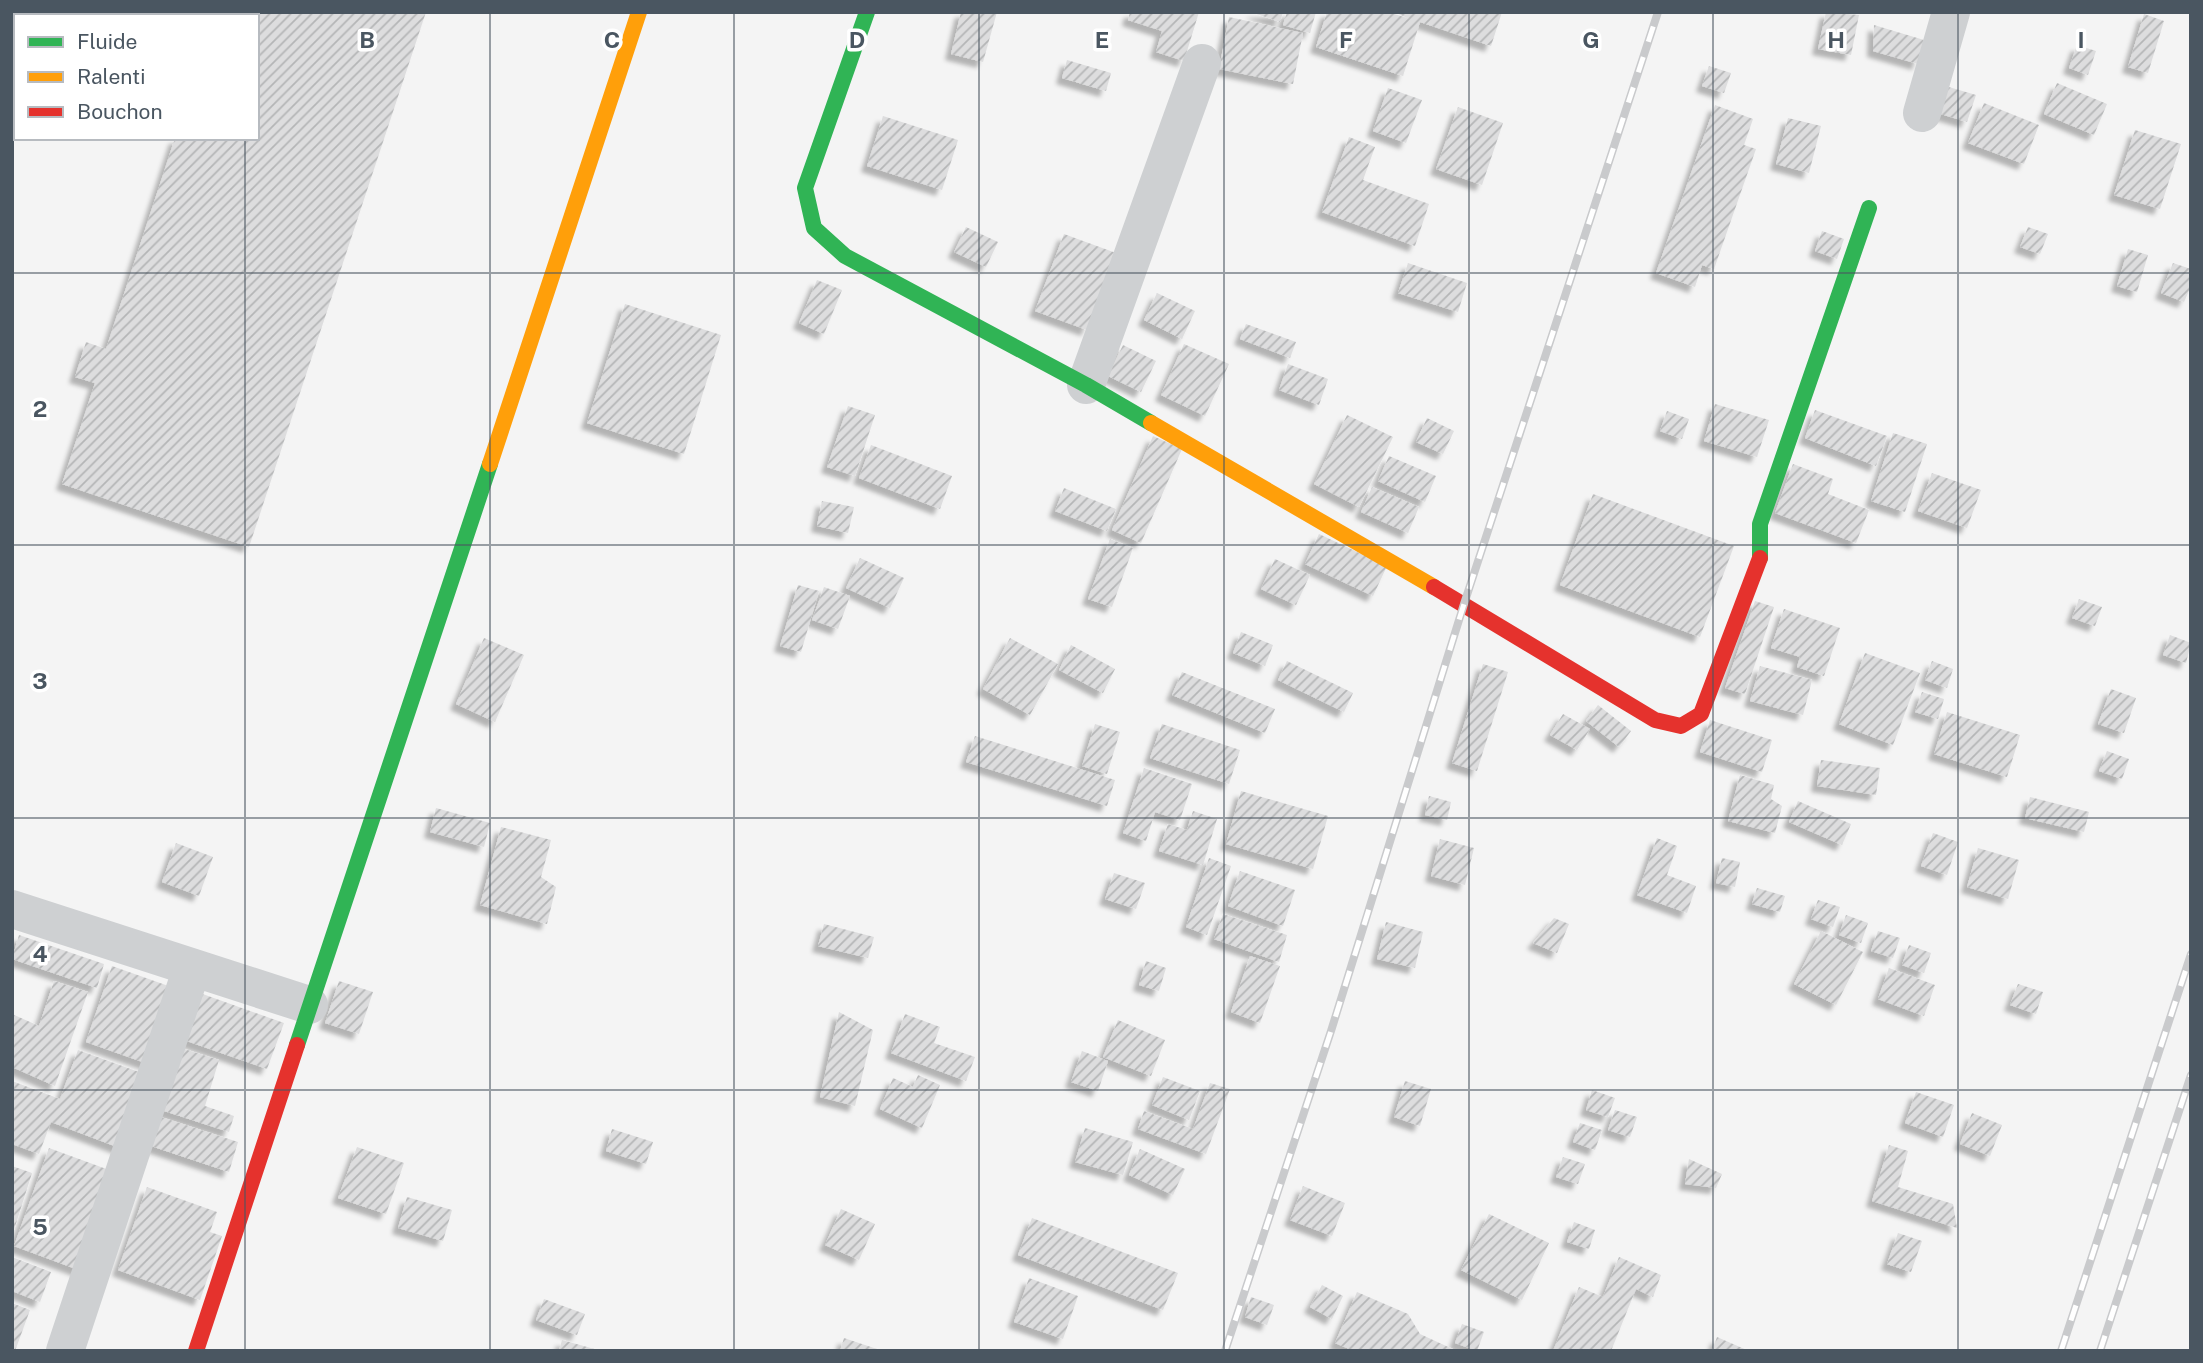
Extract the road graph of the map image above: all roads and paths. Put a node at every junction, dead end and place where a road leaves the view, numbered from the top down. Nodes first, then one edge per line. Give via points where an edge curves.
1 (639, 12) edge
2 (867, 12) edge
3 (1951, 12) edge
4 (1202, 63) dead end
5 (1922, 113) dead end
6 (1869, 208) dead end
7 (1086, 385) junction
8 (12, 909) edge
9 (192, 968) junction
10 (309, 1005) junction
11 (65, 1351) edge
12 (196, 1351) edge

1 - 10 street
2 - 7 street via 805,188 814,228 845,256
3 - 5 street
4 - 7 street
6 - 7 street via 1760,524 1762,554 1701,714 1681,726 1655,720
8 - 9 street
9 - 10 street
9 - 11 street
10 - 12 street

